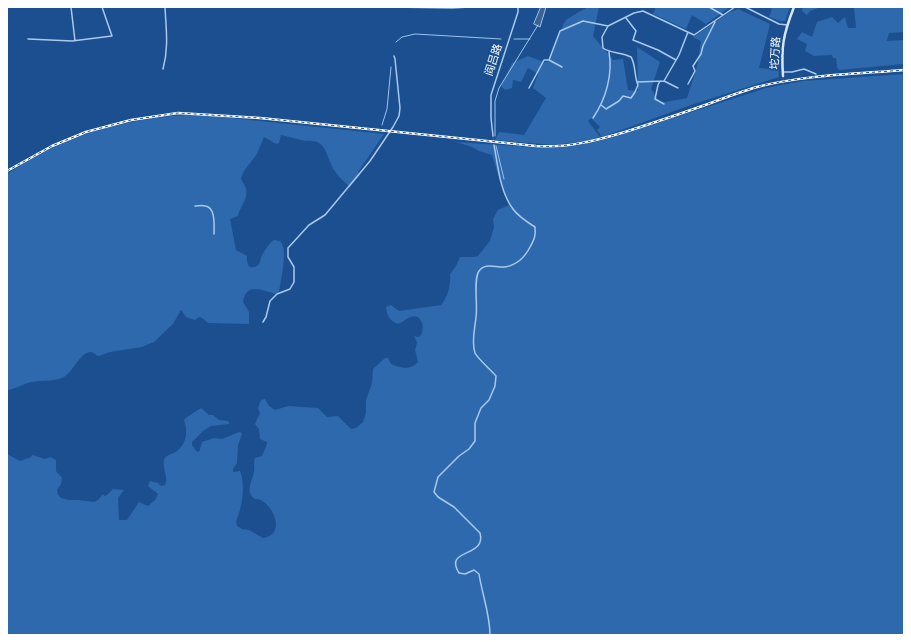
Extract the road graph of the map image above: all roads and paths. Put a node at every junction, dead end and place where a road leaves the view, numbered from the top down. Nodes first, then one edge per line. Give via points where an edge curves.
1 (71, 7) edge
2 (102, 7) edge
3 (165, 7) edge
4 (391, 7) edge
5 (469, 7) edge
6 (518, 7) edge
7 (709, 7) edge
8 (735, 7) edge
9 (745, 7) edge
10 (794, 7) edge
11 (723, 15) junction
12 (626, 18) junction
13 (716, 20) junction
14 (787, 25) junction
15 (608, 26) junction
16 (688, 32) junction
17 (28, 39) dead end
18 (75, 41) junction
19 (609, 51) junction
20 (394, 56) dead end
21 (549, 60) junction
22 (676, 60) junction
23 (562, 67) dead end
24 (163, 69) dead end
25 (783, 72) junction
26 (816, 74) dead end
27 (783, 76) tunnel mouth
28 (660, 81) junction
29 (664, 81) junction
30 (637, 82) junction
31 (688, 84) dead end
32 (529, 88) dead end
33 (678, 88) dead end
34 (664, 104) dead end
35 (600, 105) junction
36 (593, 118) dead end
37 (493, 136) tunnel mouth
38 (494, 145) tunnel mouth
39 (195, 206) dead end
40 (214, 234) dead end
41 (263, 322) dead end
42 (490, 635) edge

1 - 18 street
2 - 18 street via 112,36
3 - 24 street via 167,56
4 - 5 street
6 - 37 street, 阎吕路 via 491,95 490,118
7 - 11 street
8 - 11 street
9 - 14 street via 779,24
10 - 14 main road, 坨万路
11 - 13 street
12 - 15 street
12 - 16 street via 643,11
12 - 22 street via 636,31 633,40
13 - 16 street via 694,35
13 - 31 street via 693,66 695,71
14 - 25 main road, 坨万路 via 782,42
15 - 19 street via 602,37 603,48
15 - 21 street via 583,22 560,30
16 - 22 street
17 - 18 street
19 - 30 street via 631,57
19 - 35 street via 609,75 606,92
20 - 41 street via 399,116 380,147 325,215 309,225 288,248 288,257 294,266 294,282 290,289 277,294 270,301
21 - 23 street
21 - 32 street via 544,60
22 - 29 street
25 - 26 street via 804,69
25 - 27 main road, 坨万路
28 - 29 street
28 - 30 street
28 - 34 street via 655,99
29 - 33 street
30 - 35 street via 631,98 623,96 619,102 606,109
35 - 36 street
38 - 42 street via 503,191 513,209 535,227 536,236 525,257 504,267 483,268 476,279 477,316 474,345 476,354 496,376 495,386 475,423 475,441 438,477 434,492 454,507 480,533 479,545 460,555 456,568 459,573 465,574 474,570 479,574
39 - 40 street via 207,206 212,209

